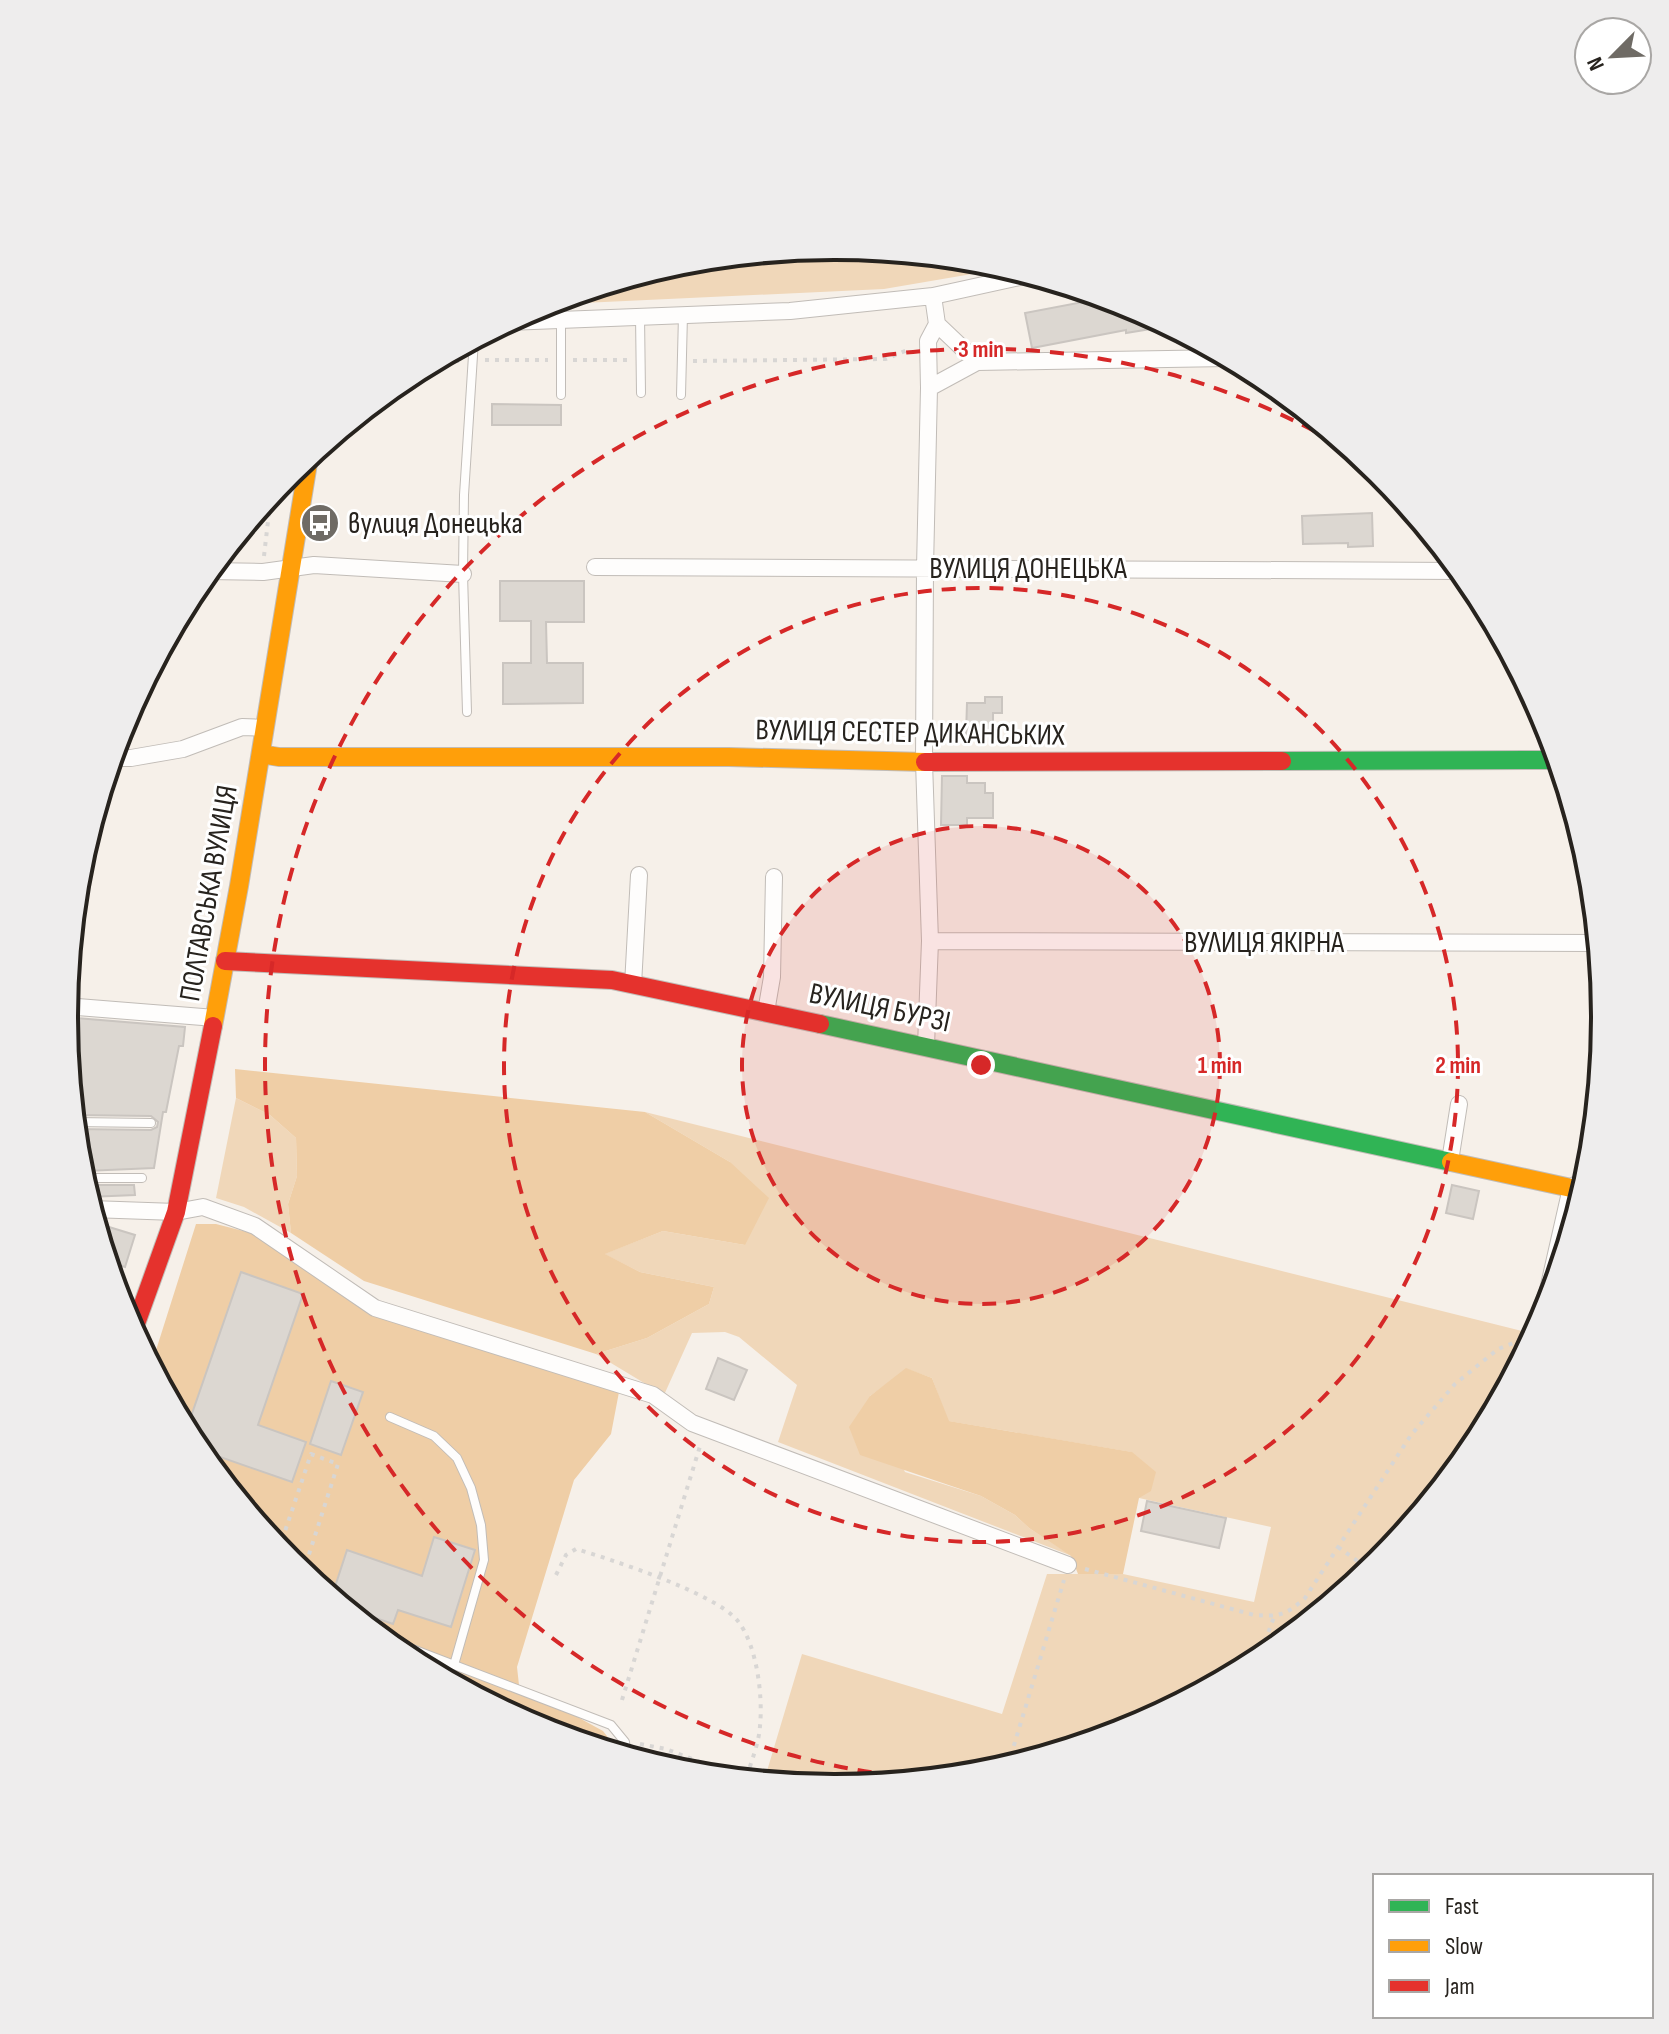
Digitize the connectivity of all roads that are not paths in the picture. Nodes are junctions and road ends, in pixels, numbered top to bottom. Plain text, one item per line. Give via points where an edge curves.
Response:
1 (1005, 280) edge
2 (933, 296) junction
3 (683, 315) junction
4 (640, 316) junction
5 (561, 319) junction
6 (540, 320) edge
7 (937, 324) junction
8 (473, 353) edge
9 (1206, 358) edge
10 (977, 362) junction
11 (929, 388) junction
12 (641, 393) dead end
13 (561, 395) dead end
14 (681, 395) dead end
15 (306, 476) edge
16 (595, 567) dead end
17 (925, 568) junction
18 (291, 569) junction
19 (223, 571) edge
20 (1446, 571) edge
21 (463, 574) junction
22 (467, 712) dead end
23 (265, 728) junction
24 (261, 754) junction
25 (124, 758) edge
26 (1546, 760) edge
27 (924, 762) junction
28 (639, 875) dead end
29 (774, 877) dead end
30 (930, 941) junction
31 (1587, 943) edge
32 (225, 961) junction
33 (633, 985) junction
34 (78, 1007) edge
35 (766, 1012) junction
36 (215, 1018) junction
37 (926, 1046) junction
38 (1459, 1104) dead end
39 (85, 1122) edge
40 (151, 1123) dead end
41 (1450, 1161) junction
42 (96, 1178) edge
43 (142, 1178) dead end
44 (1571, 1188) edge
45 (103, 1209) edge
46 (176, 1212) junction
47 (139, 1314) edge
48 (390, 1417) dead end
49 (1068, 1565) road end
50 (430, 1656) edge
51 (454, 1665) junction
52 (625, 1744) edge

1 - 2 street
2 - 3 street via 790,311
2 - 7 street
3 - 4 street
3 - 14 lane
4 - 5 street
4 - 12 lane
5 - 6 street
5 - 13 lane
7 - 10 street
7 - 11 street via 928,341
8 - 21 lane
9 - 10 street
10 - 11 street
11 - 17 street
15 - 18 street, ПОЛТАВСЬКА ВУЛИЦЯ
16 - 17 street, ВУЛИЦЯ ДОНЕЦЬКА
17 - 20 street, ВУЛИЦЯ ДОНЕЦЬКА
17 - 27 street
18 - 19 street
18 - 21 street via 314,565
18 - 23 street, ПОЛТАВСЬКА ВУЛИЦЯ
21 - 22 lane
23 - 24 street, ПОЛТАВСЬКА ВУЛИЦЯ
23 - 25 street via 242,727 183,749
24 - 27 street, ВУЛИЦЯ СЕСТЕР ДИКАНСЬКИХ
24 - 32 street, ПОЛТАВСЬКА ВУЛИЦЯ
26 - 27 street, ВУЛИЦЯ СЕСТЕР ДИКАНСЬКИХ
27 - 30 street
28 - 33 street
29 - 35 street, ВУЛИЦЯ БУРЗІ
30 - 31 street, ВУЛИЦЯ ЯКІРНА
30 - 37 street
32 - 33 street, ВУЛИЦЯ БУРЗІ
32 - 36 street, ПОЛТАВСЬКА ВУЛИЦЯ
33 - 35 street, ВУЛИЦЯ БУРЗІ
34 - 36 street
35 - 37 street, ВУЛИЦЯ БУРЗІ
36 - 46 street, ПОЛТАВСЬКА ВУЛИЦЯ
37 - 41 street, ВУЛИЦЯ БУРЗІ
38 - 41 street
39 - 40 lane
41 - 44 street, ВУЛИЦЯ БУРЗІ
42 - 43 lane
45 - 46 street
46 - 47 street, ПОЛТАВСЬКА ВУЛИЦЯ
46 - 49 street via 203,1207 255,1226 375,1308 653,1395 706,1429
48 - 51 lane via 434,1436 457,1458 481,1525 484,1560
50 - 51 lane
51 - 52 lane via 611,1725

